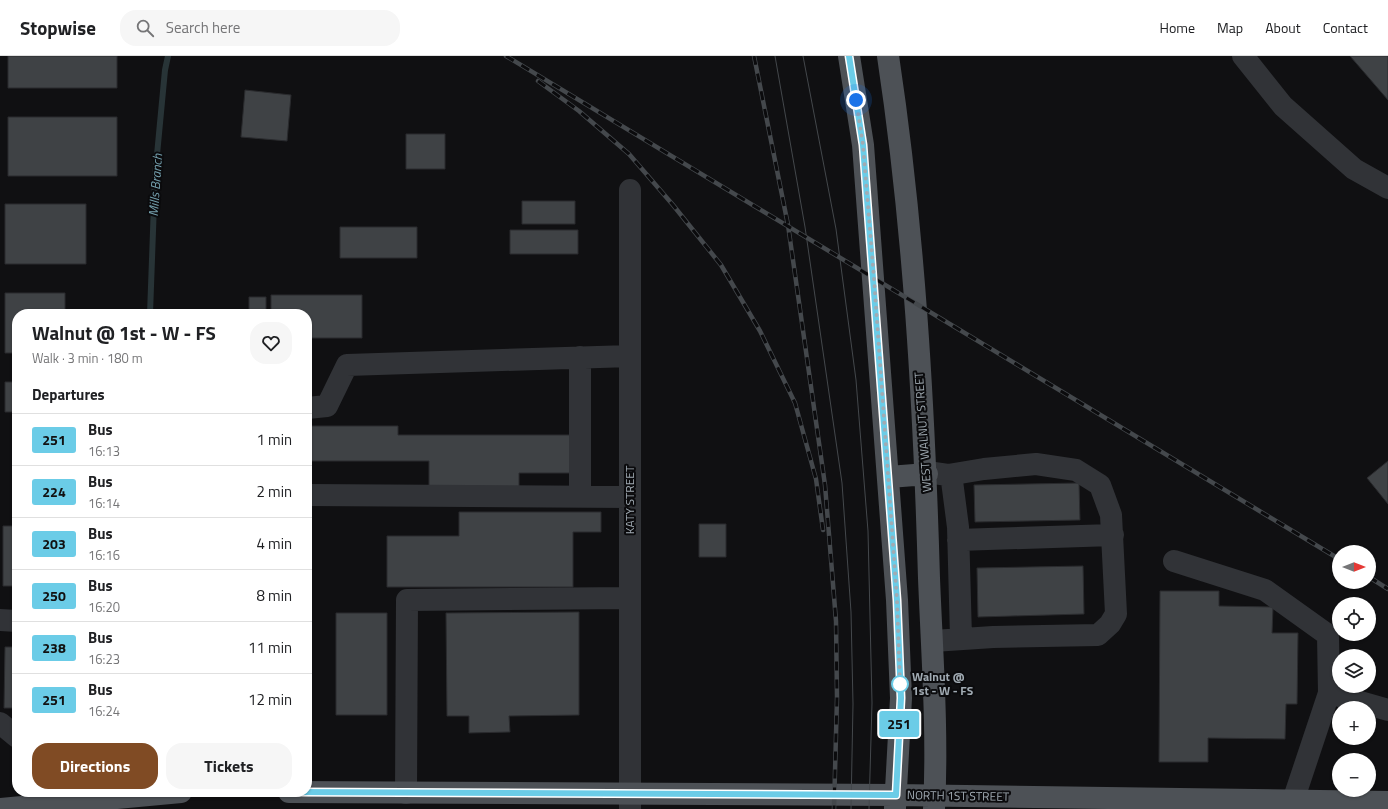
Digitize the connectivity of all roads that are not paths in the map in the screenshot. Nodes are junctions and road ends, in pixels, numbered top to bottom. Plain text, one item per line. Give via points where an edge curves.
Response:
1 (849, 56) edge
2 (888, 56) edge
3 (1252, 59) edge
4 (1388, 188) edge
5 (630, 190) dead end
6 (630, 356) junction
7 (580, 358) junction
8 (312, 408) edge
9 (937, 475) junction
10 (889, 477) junction
11 (312, 495) edge
12 (580, 496) junction
13 (630, 497) junction
14 (1113, 535) junction
15 (958, 540) junction
16 (1174, 561) dead end
17 (630, 598) junction
18 (0, 620) edge
19 (12, 621) edge
20 (961, 638) junction
21 (933, 641) junction
22 (1329, 693) junction
23 (1388, 710) edge
24 (0, 723) edge
25 (12, 733) edge
26 (312, 792) edge
27 (406, 793) junction
28 (108, 797) edge
29 (630, 801) edge
30 (1293, 801) junction
31 (895, 802) edge
32 (1388, 802) edge
33 (934, 803) edge
34 (0, 809) edge

1 - 10 main road via 863,145
2 - 9 main road, WEST WALNUT STREET via 901,140
3 - 4 street via 1283,106 1354,169
5 - 6 street, KATY STREET
6 - 7 street
6 - 13 street, KATY STREET
7 - 8 street via 347,365 327,406
7 - 12 street
9 - 10 main road
9 - 14 street via 1036,464 1076,470 1100,485 1111,515
9 - 15 street via 952,481
9 - 21 main road, WEST WALNUT STREET
10 - 31 main road via 901,698
11 - 12 street
12 - 13 street
13 - 17 street, KATY STREET
14 - 15 street
14 - 20 street via 1116,614 1098,635
15 - 20 street
16 - 22 street via 1265,590 1328,635
17 - 27 street via 407,600
17 - 29 street, KATY STREET
18 - 19 street
20 - 21 street
21 - 33 main road, WEST WALNUT STREET
22 - 23 street
22 - 30 street
24 - 25 street
26 - 27 main road, NORTH 1ST STREET
27 - 29 main road, NORTH 1ST STREET
28 - 34 main road
29 - 31 main road, NORTH 1ST STREET
30 - 32 main road, NORTH 1ST STREET
30 - 33 main road, NORTH 1ST STREET
31 - 33 main road, NORTH 1ST STREET

